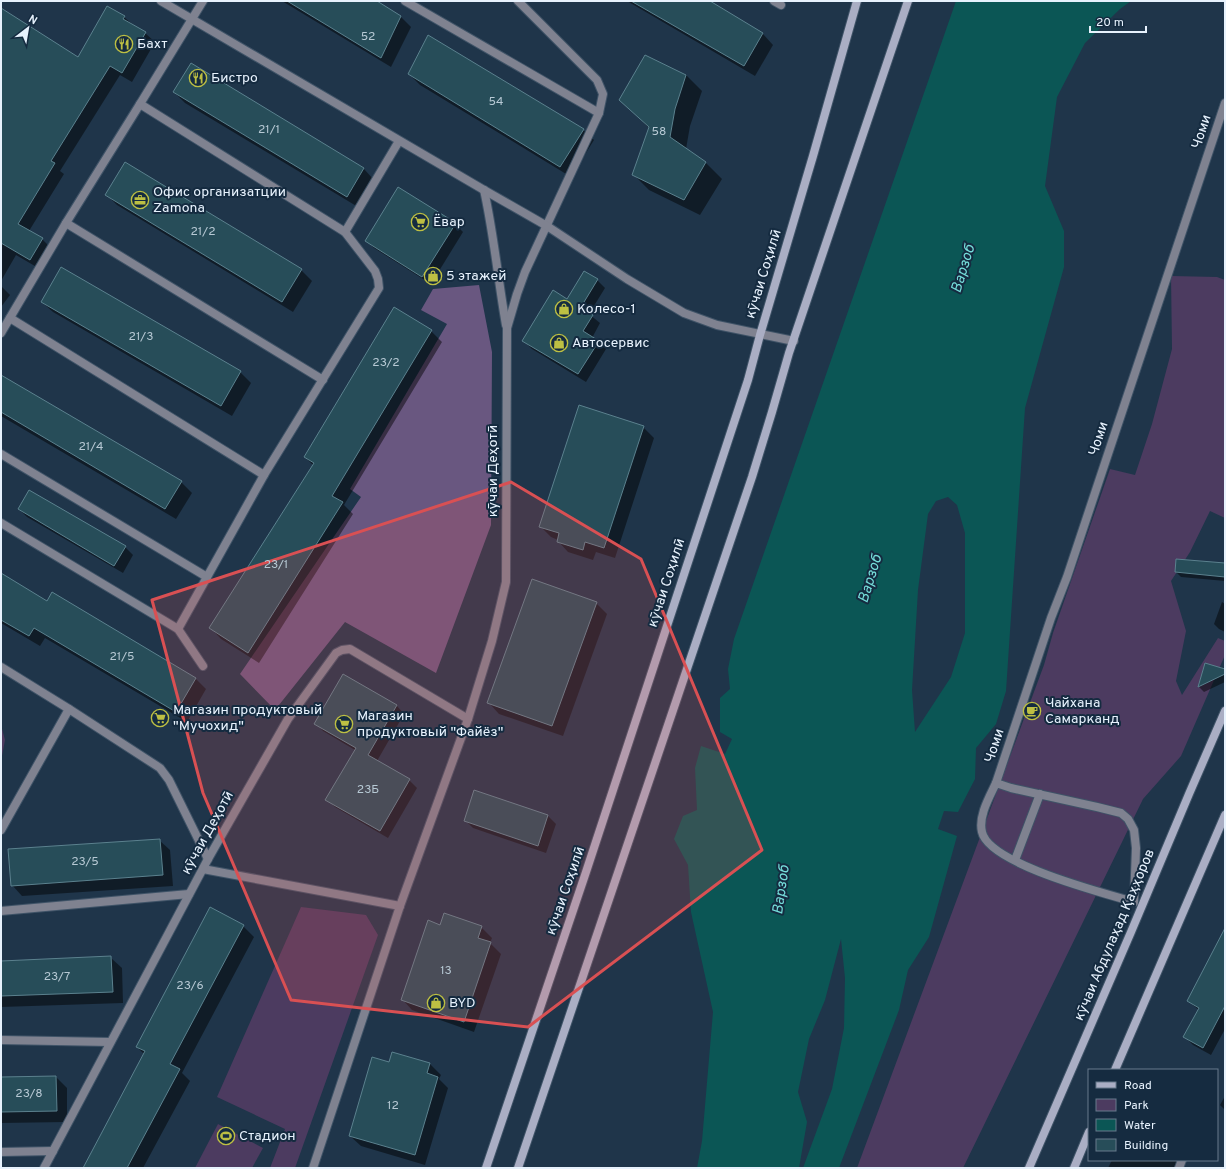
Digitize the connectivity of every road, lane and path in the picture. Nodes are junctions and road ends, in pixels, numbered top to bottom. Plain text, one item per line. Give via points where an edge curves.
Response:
1 (162, 1) edge
2 (203, 1) edge
3 (405, 1) edge
4 (518, 1) edge
5 (857, 1) edge
6 (908, 1) edge
7 (191, 19) junction
8 (1225, 103) edge
9 (140, 104) junction
10 (599, 114) junction
11 (399, 141) junction
12 (484, 190) junction
13 (66, 223) junction
14 (547, 226) junction
15 (345, 232) junction
16 (10, 318) junction
17 (507, 328) junction
18 (1, 333) edge
19 (760, 335) junction
20 (794, 341) junction
21 (323, 380) junction
22 (1, 454) edge
23 (264, 475) junction
24 (1, 523) edge
25 (207, 577) junction
26 (178, 629) junction
27 (203, 666) dead end
28 (1, 667) edge
29 (69, 709) junction
30 (1225, 711) edge
31 (468, 719) junction
32 (996, 782) junction
33 (1040, 794) junction
34 (1225, 815) edge
35 (1, 830) edge
36 (208, 859) junction
37 (1015, 860) junction
38 (203, 869) junction
39 (189, 894) junction
40 (400, 906) junction
41 (1, 911) edge
42 (1, 1040) edge
43 (110, 1042) junction
44 (1116, 1069) edge
45 (1088, 1134) edge
46 (53, 1151) junction
47 (1, 1152) edge
48 (44, 1168) edge
49 (313, 1168) edge
50 (486, 1168) edge
51 (518, 1168) edge
52 (1029, 1168) edge
53 (1074, 1168) edge

1 - 7 street
2 - 7 street
3 - 10 street
4 - 10 street, кӯчаи Деҳотӣ via 597,80 603,94
5 - 19 main road, кӯчаи Соҳилӣ
6 - 20 main road
7 - 9 street
7 - 11 street
8 - 32 street, Чоми
9 - 13 street
9 - 15 street
10 - 14 street, кӯчаи Деҳотӣ
11 - 12 street
11 - 15 street
12 - 14 street
12 - 17 street
13 - 16 street
13 - 21 street
14 - 17 street, кӯчаи Деҳотӣ via 522,279
14 - 19 street via 684,313 717,325
15 - 21 street via 375,271 378,288
16 - 18 street
16 - 23 street
17 - 31 street, кӯчаи Деҳотӣ via 506,582 492,641
19 - 20 street
19 - 50 main road, кӯчаи Соҳилӣ via 748,380
20 - 51 main road via 752,477
21 - 23 street
22 - 25 street
23 - 25 street
24 - 26 street
25 - 26 street
26 - 27 street
28 - 29 street
29 - 35 street
29 - 36 street via 160,768 169,780
30 - 52 main road, кӯчаи Абдулаҳад Қаҳҳоров
31 - 36 street, кӯчаи Деҳотӣ via 350,649 336,653 288,719
31 - 40 street, кӯчаи Деҳотӣ
32 - 33 street
32 - 37 street, Чоми via 984,811 982,831 985,839 994,848
33 - 37 street
33 - 37 street, Чоми via 1121,813 1128,819 1134,830 1136,848 1134,902 1061,880
34 - 44 main road
36 - 38 street, кӯчаи Деҳотӣ
38 - 39 street, кӯчаи Деҳотӣ
38 - 40 street
39 - 41 street
39 - 43 street, кӯчаи Деҳотӣ
40 - 49 street, кӯчаи Деҳотӣ
42 - 43 street
43 - 46 street, кӯчаи Деҳотӣ
45 - 53 main road
46 - 47 street
46 - 48 street, кӯчаи Деҳотӣ

